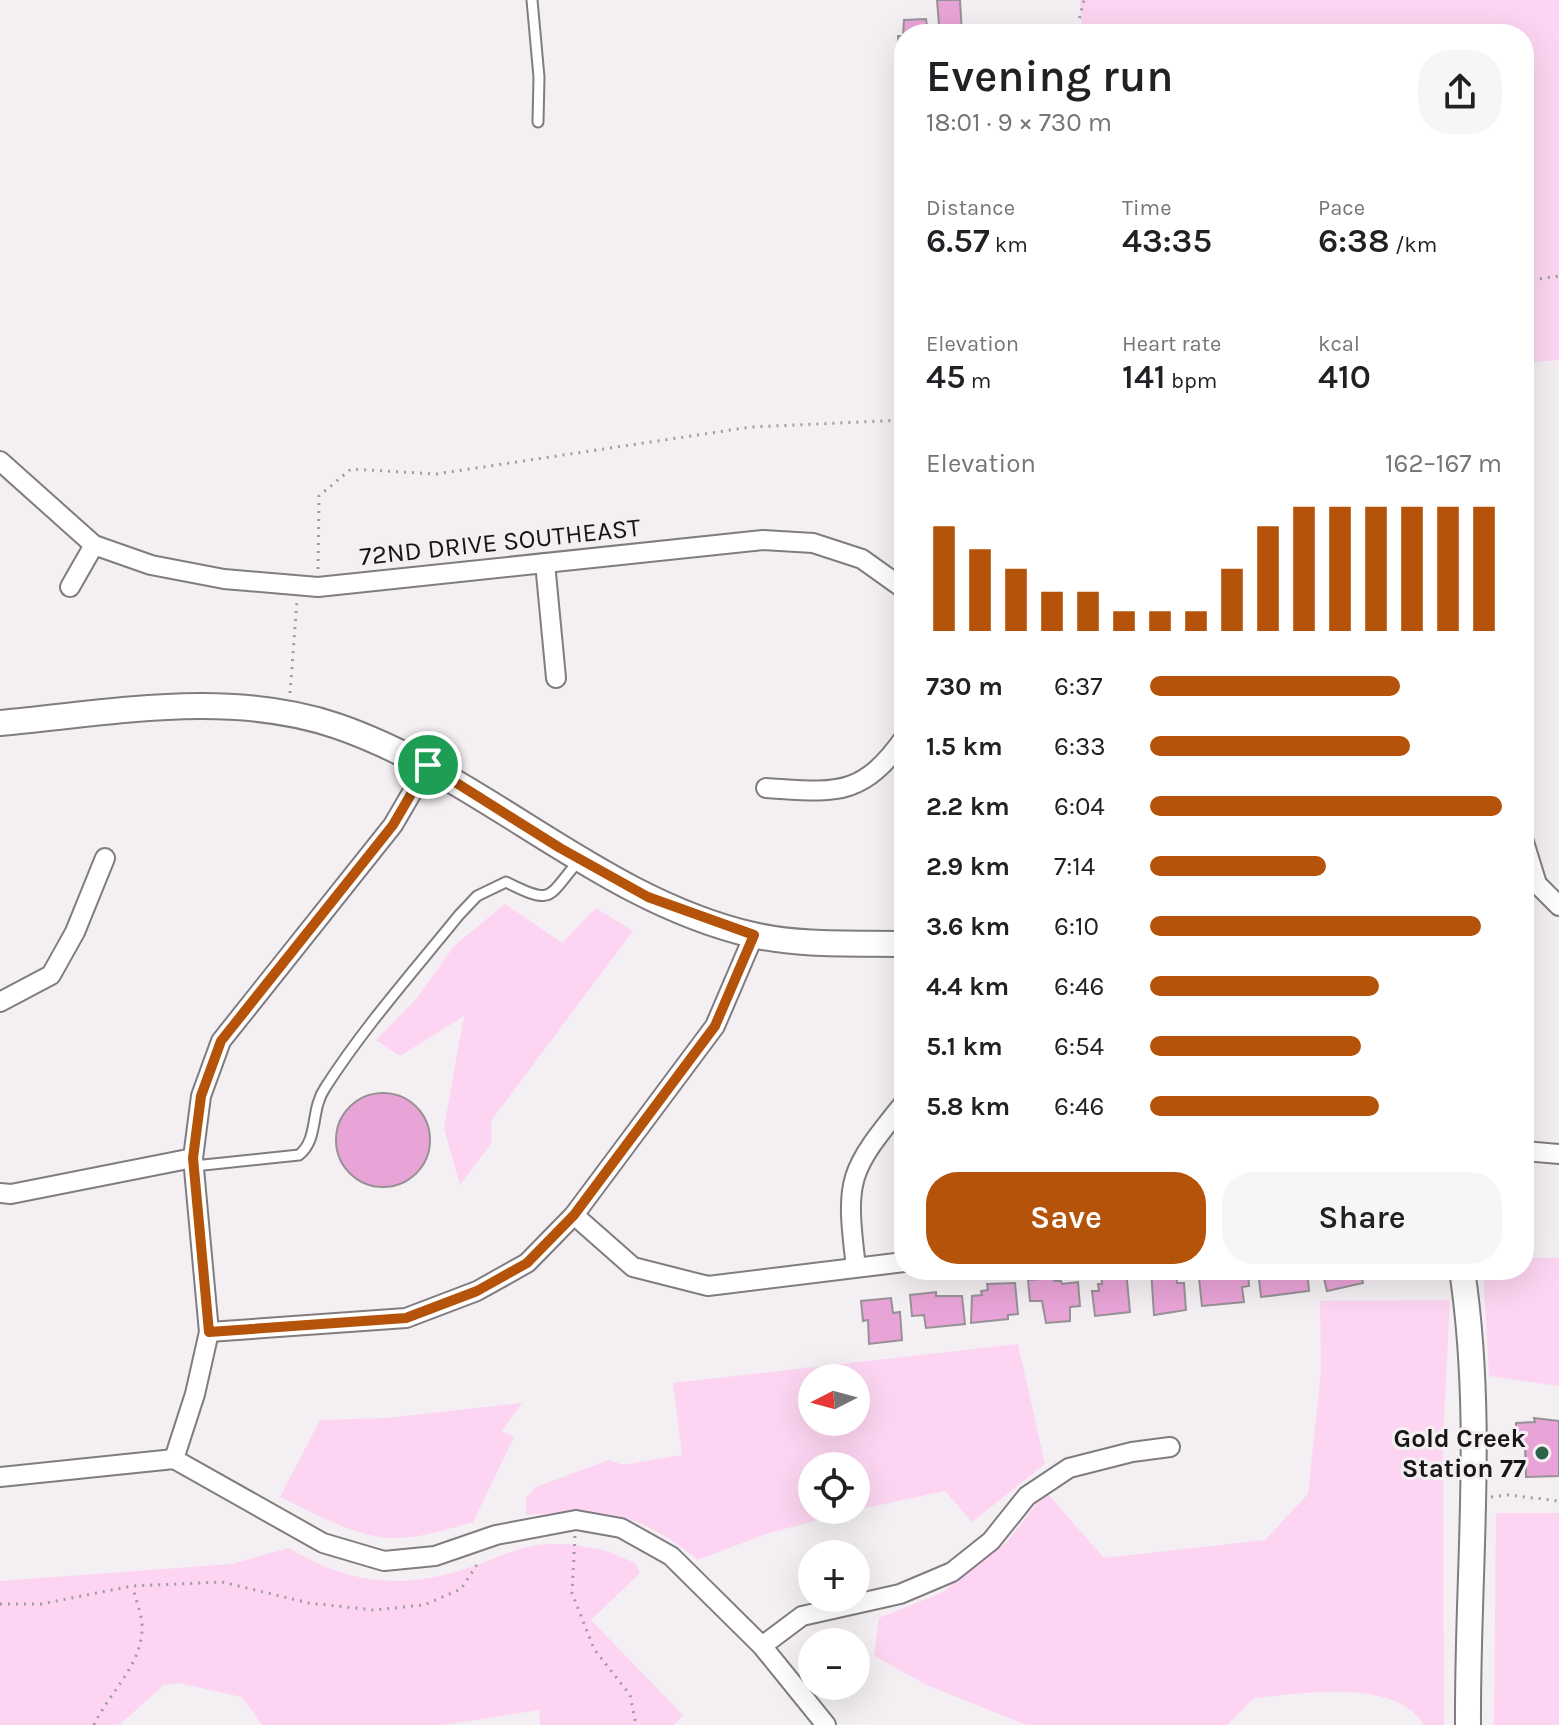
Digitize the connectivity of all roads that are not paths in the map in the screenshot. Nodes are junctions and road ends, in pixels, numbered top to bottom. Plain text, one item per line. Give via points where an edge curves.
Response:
1 (532, 0) edge
2 (538, 122) dead end
3 (0, 461) edge
4 (94, 545) junction
5 (545, 563) junction
6 (894, 582) edge
7 (70, 587) dead end
8 (556, 678) dead end
9 (0, 723) edge
10 (894, 752) edge
11 (428, 765) junction
12 (766, 788) dead end
13 (105, 858) dead end
14 (580, 859) junction
15 (1534, 874) edge
16 (1559, 906) edge
17 (754, 935) junction
18 (894, 944) edge
19 (0, 1002) edge
20 (894, 1115) edge
21 (1534, 1152) edge
22 (1559, 1154) edge
23 (193, 1162) junction
24 (0, 1193) edge
25 (574, 1215) junction
26 (894, 1263) edge
27 (856, 1267) junction
28 (1464, 1280) edge
29 (209, 1332) junction
30 (1170, 1447) dead end
31 (174, 1459) junction
32 (0, 1477) edge
33 (762, 1646) junction
34 (818, 1723) edge
35 (1468, 1725) edge

1 - 2 lane
3 - 4 street, 72ND DRIVE SOUTHEAST
4 - 5 street, 72ND DRIVE SOUTHEAST via 151,565 224,579 318,587
4 - 7 street
5 - 6 street, 72ND DRIVE SOUTHEAST via 763,540 813,543 862,559
5 - 8 street
9 - 11 street via 187,706 271,710 336,726
10 - 12 street via 883,768 853,785 826,791
11 - 14 street
11 - 23 street via 393,825 221,1041 201,1096
13 - 19 street via 51,975
14 - 17 street via 648,897
14 - 23 lane via 548,896 537,898 506,882 477,896 349,1051 318,1099 311,1142 299,1155
15 - 16 street
17 - 18 street
17 - 25 street via 715,1026
20 - 27 street via 863,1154 853,1178 849,1207
21 - 22 street
23 - 24 street
23 - 29 street
25 - 27 street via 633,1267 708,1286
25 - 29 street via 527,1263 477,1291 406,1318
26 - 27 street
28 - 35 street via 1476,1499
29 - 31 street
30 - 33 street via 1069,1468 1027,1496 991,1541 952,1572 900,1594 802,1616
31 - 32 street
31 - 33 street via 323,1543 384,1561 435,1556 496,1535 576,1520 621,1528 671,1556
33 - 34 street

